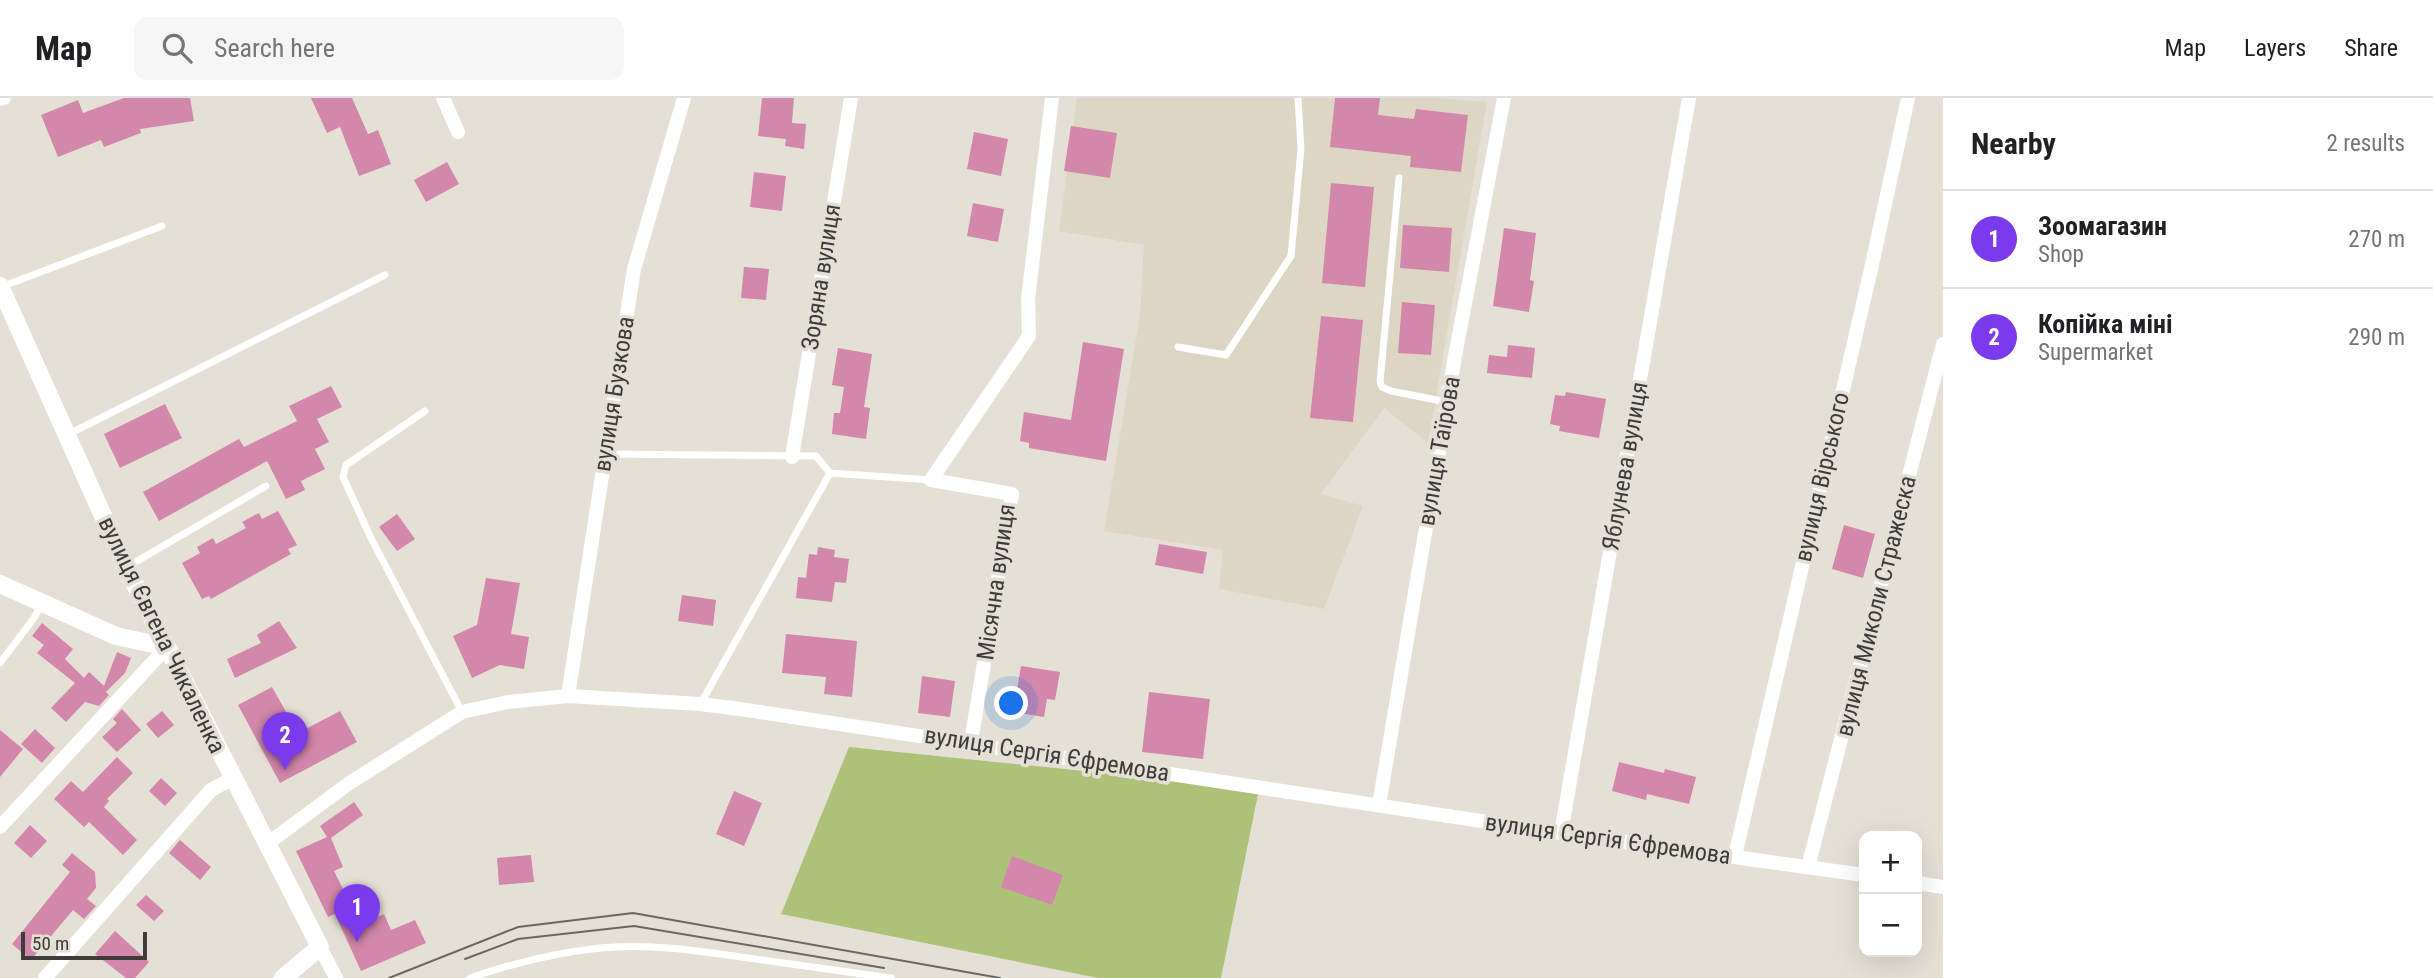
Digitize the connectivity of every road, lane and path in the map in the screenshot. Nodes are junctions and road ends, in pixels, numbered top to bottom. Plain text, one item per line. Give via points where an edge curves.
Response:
1 (443, 98) edge
2 (684, 98) edge
3 (851, 98) edge
4 (1052, 98) edge
5 (1298, 98) edge
6 (1504, 98) edge
7 (1689, 98) edge
8 (1908, 98) edge
9 (458, 132) dead end
10 (1399, 178) dead end
11 (162, 226) dead end
12 (384, 275) dead end
13 (0, 287) edge
14 (1943, 345) edge
15 (1178, 347) dead end
16 (1447, 402) junction
17 (425, 411) dead end
18 (67, 435) junction
19 (605, 454) junction
20 (792, 457) junction
21 (830, 473) junction
22 (931, 480) junction
23 (266, 486) dead end
24 (126, 567) junction
25 (0, 584) edge
26 (42, 603) junction
27 (167, 647) junction
28 (0, 663) edge
29 (568, 696) junction
30 (700, 704) junction
31 (462, 712) junction
32 (971, 742) junction
33 (233, 778) junction
34 (1379, 805) junction
35 (0, 827) edge
36 (1561, 833) junction
37 (267, 844) junction
38 (1735, 856) junction
39 (1808, 867) junction
40 (1859, 874) edge
41 (1922, 884) edge
42 (1943, 887) edge
43 (320, 947) junction
44 (333, 975) edge
45 (45, 978) edge
46 (283, 978) edge
47 (470, 978) edge
48 (891, 978) edge

1 - 9 street
2 - 19 street, вулиця Бузкова via 634,269
3 - 20 street, Зоряна вулиця
4 - 22 street via 1028,299 1029,336
5 - 15 lane via 1301,149 1291,256 1226,355
6 - 16 street, вулиця Таїрова
7 - 36 street, Яблунева вулиця
8 - 38 street, вулиця Вірського
10 - 16 lane via 1380,382 1391,391
11 - 13 lane
12 - 18 lane
13 - 18 street, вулиця Євгена Чикаленка
14 - 39 street, вулиця Миколи Стражеска
16 - 34 street, вулиця Таїрова
17 - 31 lane via 346,465 343,477
18 - 24 street, вулиця Євгена Чикаленка
19 - 20 lane
19 - 29 street, вулиця Бузкова
20 - 21 lane via 816,456
21 - 22 lane
21 - 30 lane
22 - 32 street, Місячна вулиця via 1012,495
23 - 24 lane
24 - 27 street, вулиця Євгена Чикаленка
25 - 26 street
26 - 27 street via 116,636
26 - 28 lane
27 - 33 street, вулиця Євгена Чикаленка
27 - 35 street
29 - 30 street, вулиця Сергія Єфремова
29 - 31 street, вулиця Сергія Єфремова
30 - 32 street, вулиця Сергія Єфремова
31 - 37 street, вулиця Сергія Єфремова via 348,784
32 - 34 street, вулиця Сергія Єфремова
33 - 37 street, вулиця Євгена Чикаленка
33 - 45 street via 211,790
34 - 36 street, вулиця Сергія Єфремова
36 - 38 street, вулиця Сергія Єфремова
37 - 43 street, вулиця Євгена Чикаленка
38 - 39 street, вулиця Сергія Єфремова
39 - 40 street, вулиця Сергія Єфремова
41 - 42 street
43 - 44 street, вулиця Євгена Чикаленка
43 - 46 street
47 - 48 lane via 559,954 648,947

